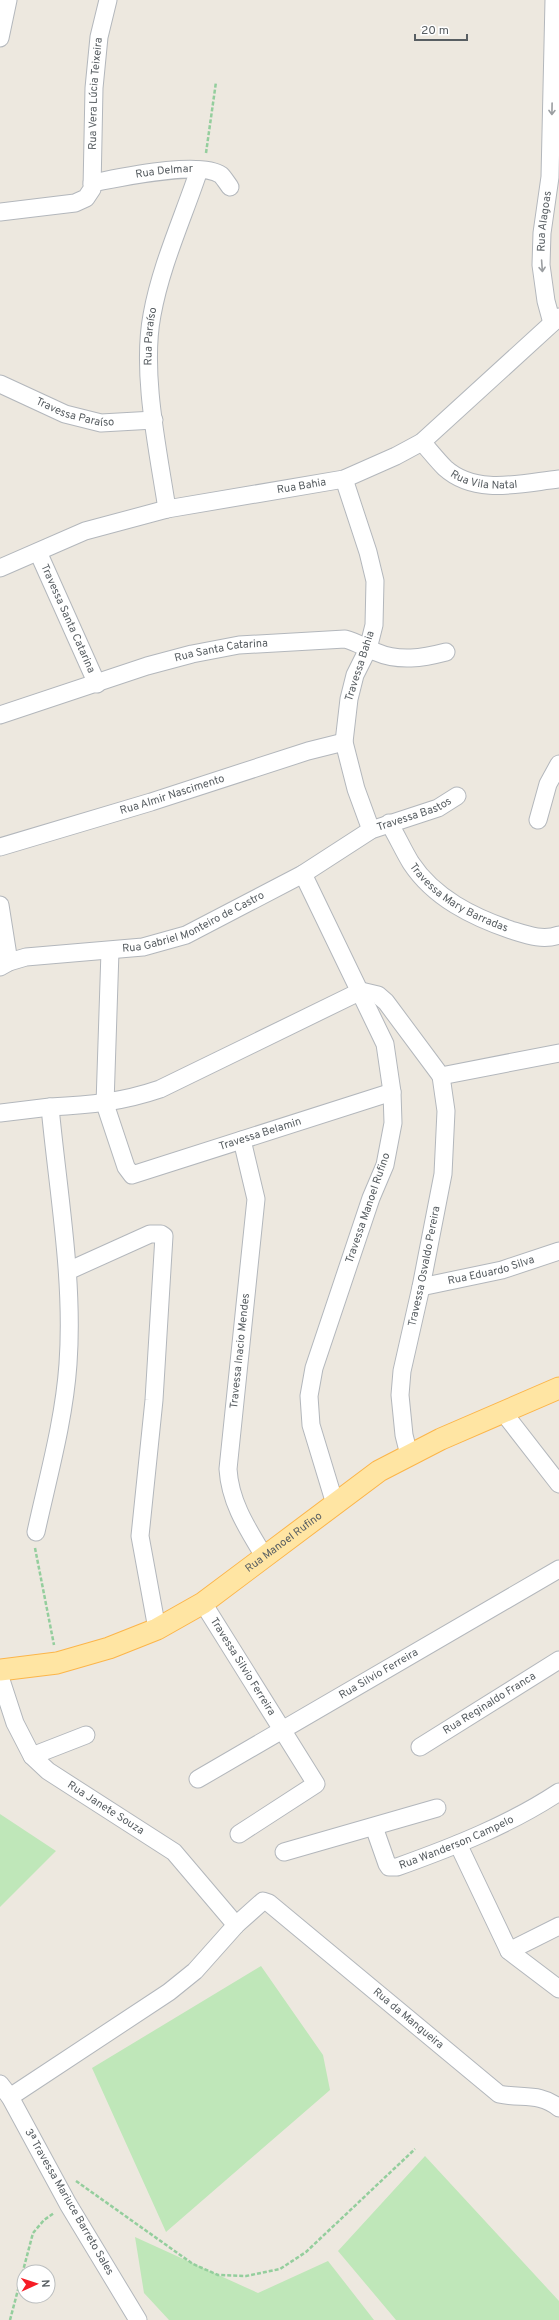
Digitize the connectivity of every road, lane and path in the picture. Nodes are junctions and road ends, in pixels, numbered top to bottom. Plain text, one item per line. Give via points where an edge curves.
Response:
1 (8, 0) edge
2 (108, 0) edge
3 (554, 0) edge
4 (0, 38) edge
5 (216, 82) dead end
6 (199, 170) junction
7 (554, 176) edge
8 (92, 186) junction
9 (230, 187) dead end
10 (0, 212) edge
11 (556, 320) edge
12 (0, 384) edge
13 (154, 420) junction
14 (422, 442) junction
15 (344, 479) junction
16 (559, 479) edge
17 (167, 509) junction
18 (38, 552) junction
19 (0, 568) edge
20 (368, 649) junction
21 (446, 652) dead end
22 (97, 684) junction
23 (0, 715) edge
24 (344, 742) junction
25 (559, 764) edge
26 (457, 796) dead end
27 (538, 820) dead end
28 (389, 823) junction
29 (371, 830) junction
30 (0, 847) edge
31 (304, 874) junction
32 (0, 905) edge
33 (556, 936) edge
34 (110, 951) junction
35 (4, 965) edge
36 (361, 991) junction
37 (559, 1053) edge
38 (441, 1076) junction
39 (392, 1092) junction
40 (106, 1104) junction
41 (50, 1107) junction
42 (0, 1113) edge
43 (242, 1140) junction
44 (559, 1251) edge
45 (68, 1271) junction
46 (422, 1287) junction
47 (559, 1388) edge
48 (503, 1412) junction
49 (409, 1455) junction
50 (559, 1484) edge
51 (335, 1504) junction
52 (36, 1532) joint
53 (264, 1556) junction
54 (559, 1570) edge
55 (203, 1603) junction
56 (157, 1629) junction
57 (559, 1660) edge
58 (58, 1663) junction
59 (0, 1670) edge
60 (0, 1677) edge
61 (283, 1730) junction
62 (86, 1735) dead end
63 (420, 1747) dead end
64 (32, 1756) junction
65 (198, 1779) dead end
66 (559, 1792) edge
67 (437, 1808) dead end
68 (374, 1827) junction
69 (239, 1834) dead end
70 (458, 1844) junction
71 (284, 1852) dead end
72 (236, 1925) junction
73 (559, 1926) edge
74 (509, 1951) junction
75 (559, 1989) edge
76 (5, 2091) edge
77 (559, 2108) edge
78 (415, 2149) dead end
79 (74, 2180) dead end
80 (68, 2204) junction
81 (10, 2320) edge
82 (138, 2320) edge

1 - 4 street
2 - 8 street, Rua Vera Lúcia Teixeira via 99,37 94,88
3 -> 7 street, Rua Alagoas
5 - 6 path via 208,149
6 - 8 street, Rua Delmar via 160,171
6 - 9 street, Rua Delmar via 222,176
6 - 13 street, Rua Paraíso via 166,262 152,315 148,356
7 -> 11 street, Rua Alagoas via 542,233 541,265 546,301
8 - 10 street via 86,198 75,203
11 - 14 street, Rua Bahia
12 - 13 street, Travessa Paraíso via 65,414 101,423
13 - 17 street, Rua Paraíso
14 - 15 street, Rua Bahia
14 - 16 street, Rua Vila Natal via 446,468 465,480 485,485 506,486
15 - 17 street, Rua Bahia
15 - 20 street, Travessa Bahia via 375,581 374,625
17 - 18 street, Rua Bahia via 85,531
18 - 19 street, Rua Bahia
18 - 22 street, Travessa Santa Catarina
20 - 21 street, Rua Santa Catarina via 393,657 413,658
20 - 22 street, Rua Santa Catarina via 357,642 345,639 239,645 147,666
20 - 24 street, Travessa Bahia via 355,675 349,699
22 - 23 street, Rua Santa Catarina
24 - 29 street, Travessa Bahia via 356,789
24 - 30 street, Rua Almir Nascimento
25 - 27 street via 548,784
26 - 28 street, Travessa Bastos via 438,808
28 - 29 street, Travessa Bastos
28 - 33 street, Travessa Mary Barradas via 412,864 460,909 531,937
29 - 31 street, Rua Gabriel Monteiro de Castro
31 - 34 street, Rua Gabriel Monteiro de Castro via 186,935 149,946
31 - 36 street, Travessa Manoel Rufino
32 - 35 street
34 - 35 street, Rua Gabriel Monteiro de Castro via 46,955
34 - 40 street
36 - 38 street via 378,995 386,1002
36 - 39 street, Travessa Manoel Rufino via 385,1044
36 - 40 street via 160,1089
37 - 38 street
38 - 46 street, Travessa Osvaldo Pereira via 446,1111 443,1174
39 - 43 street, Travessa Belamin
39 - 51 street, Travessa Manoel Rufino via 393,1123 385,1165 371,1198 322,1346 309,1396 311,1425
40 - 41 street
40 - 43 street, Travessa Belamin via 129,1173 137,1175
41 - 42 street
41 - 45 street
43 - 53 street, Travessa Inacio Mendes via 256,1199 228,1469 229,1484 235,1502
44 - 46 street, Rua Eduardo Silva via 502,1270
45 - 52 street via 68,1366
45 - 56 street via 150,1234 164,1236 154,1400 140,1536
46 - 49 street, Travessa Osvaldo Pereira via 402,1371 400,1395
47 - 48 main road, Rua Manoel Rufino
48 - 49 main road, Rua Manoel Rufino
48 - 50 street
49 - 51 main road, Rua Manoel Rufino via 380,1471
51 - 53 main road, Rua Manoel Rufino
52 - 58 path via 35,1547
53 - 55 main road, Rua Manoel Rufino
54 - 61 street, Rua Silvio Ferreira
55 - 56 main road, Rua Manoel Rufino
55 - 61 street, Travessa Silvio Ferreira
56 - 58 main road, Rua Manoel Rufino via 109,1648
57 - 63 street, Rua Reginaldo Franca
58 - 59 main road, Rua Manoel Rufino
60 - 64 street, Rua Janete Souza via 15,1723
61 - 65 street, Rua Silvio Ferreira
61 - 69 street, Travessa Silvio Ferreira via 316,1784
62 - 64 street
64 - 72 street, Rua Janete Souza via 48,1771 174,1852
66 - 70 street, Rua Wanderson Campelo via 500,1825
67 - 68 street
68 - 70 street, Rua Wanderson Campelo via 389,1867 397,1867
68 - 71 street
70 - 74 street
72 - 76 street via 194,1971 169,1992
72 - 77 street, Rua da Mangueira via 263,1901 269,1903 499,2094 510,2097 536,2096
73 - 74 street
74 - 75 street
76 - 80 street, 3ª Travessa Mariuce Barreto Sales
78 - 79 path via 306,2252 280,2268 246,2276 218,2275 193,2264
80 - 81 path via 44,2220 33,2233
80 - 82 street, 3ª Travessa Mariuce Barreto Sales

